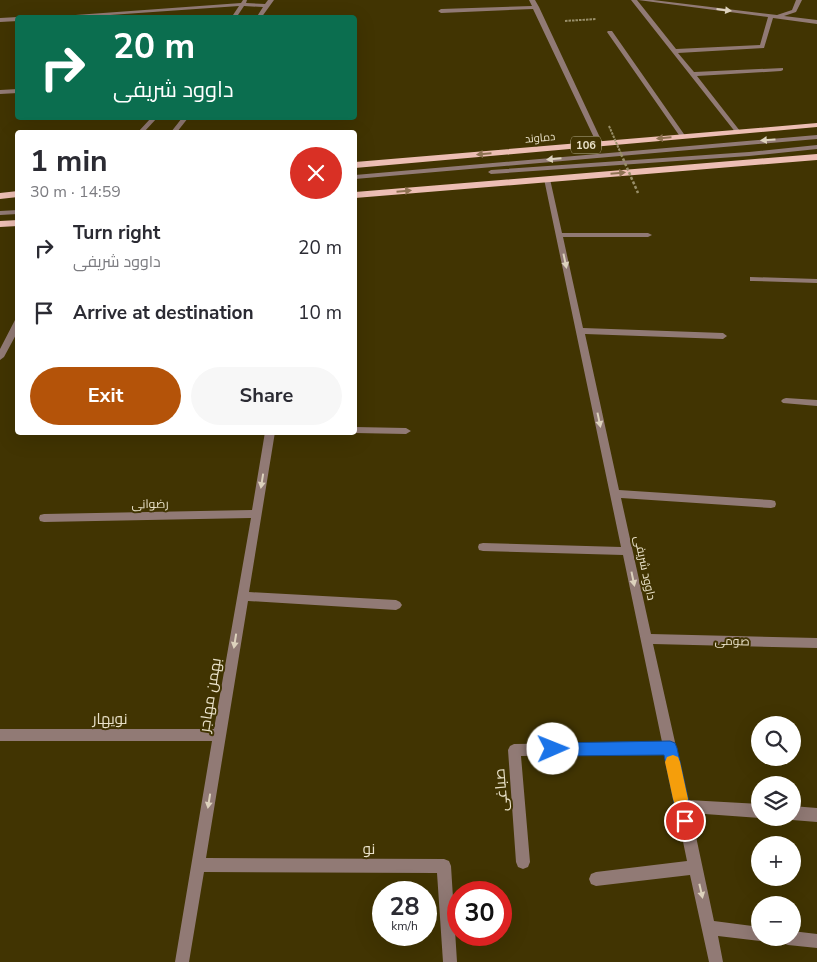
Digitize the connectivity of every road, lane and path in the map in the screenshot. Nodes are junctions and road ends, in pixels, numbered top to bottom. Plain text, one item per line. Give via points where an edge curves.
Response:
1 (271, 0) edge
2 (532, 0) edge
3 (634, 0) edge
4 (641, 0) edge
5 (799, 0) edge
6 (244, 2) edge
7 (266, 6) junction
8 (536, 7) junction
9 (440, 11) dead end
10 (75, 15) edge
11 (235, 15) edge
12 (260, 15) edge
13 (771, 16) junction
14 (15, 19) edge
15 (0, 20) edge
16 (817, 22) edge
17 (610, 32) dead end
18 (674, 51) junction
19 (781, 69) dead end
20 (692, 74) junction
21 (15, 91) edge
22 (0, 92) edge
23 (152, 120) edge
24 (183, 120) edge
25 (817, 125) edge
26 (609, 126) dead end
27 (143, 130) edge
28 (176, 130) edge
29 (738, 132) junction
30 (683, 137) junction
31 (817, 137) edge
32 (600, 144) junction
33 (817, 147) edge
34 (817, 158) edge
35 (357, 165) edge
36 (357, 177) edge
37 (547, 179) junction
38 (357, 183) edge
39 (638, 193) dead end
40 (15, 194) edge
41 (357, 195) edge
42 (0, 196) edge
43 (15, 205) edge
44 (0, 207) edge
45 (15, 212) edge
46 (0, 214) edge
47 (15, 223) edge
48 (0, 224) edge
49 (559, 235) junction
50 (648, 235) dead end
51 (753, 279) dead end
52 (817, 281) edge
53 (15, 328) edge
54 (580, 331) junction
55 (723, 336) dead end
56 (0, 357) edge
57 (786, 401) dead end
58 (817, 403) edge
59 (357, 430) edge
60 (406, 431) dead end
61 (269, 435) edge
62 (616, 494) junction
63 (771, 504) dead end
64 (256, 514) junction
65 (44, 518) dead end
66 (483, 547) dead end
67 (627, 551) junction
68 (243, 596) junction
69 (396, 605) dead end
70 (646, 639) junction
71 (817, 643) edge
72 (0, 735) edge
73 (220, 735) junction
74 (670, 748) junction
75 (682, 806) junction
76 (751, 810) edge
77 (801, 813) edge
78 (817, 814) edge
79 (523, 862) dead end
80 (198, 865) junction
81 (695, 867) junction
82 (596, 879) dead end
83 (708, 927) junction
84 (751, 933) edge
85 (801, 939) edge
86 (817, 941) edge
87 (182, 962) edge
88 (450, 962) edge
89 (716, 962) edge

1 - 7 street
2 - 8 street
3 - 18 street
4 -> 13 street
5 - 13 street via 794,11
6 - 7 street
6 - 10 street
6 - 11 street
7 - 12 street
8 - 9 street
8 - 32 street
13 - 16 street
13 - 18 street via 762,47
14 - 15 street
17 - 30 street
18 - 20 street
19 - 20 street
20 - 29 street
21 - 22 street
23 - 27 street
24 - 28 street
25 - 29 main road, دماوند / 106
26 - 39 path, bridge
29 - 30 main road, دماوند / 106
30 -> 32 main road, دماوند / 106
31 -> 36 street
32 -> 35 main road, دماوند / 106
33 - 38 street
37 -> 34 main road
41 -> 37 main road
37 - 49 street, داوود شریفی
40 - 42 main road
43 - 44 street
45 - 46 street
47 - 48 main road
49 - 50 street
49 -> 54 street, داوود شریفی
51 - 52 street
53 - 56 street
54 - 55 street
54 -> 62 street, داوود شریفی
57 - 58 street
59 - 60 street
61 -> 64 street, بهمن مهاجر
62 - 63 street
62 - 67 street, داوود شریفی
64 - 65 street, رضوانی
64 - 68 street, بهمن مهاجر
66 - 67 street
67 -> 70 street, داوود شریفی
68 - 69 street
68 -> 73 street, بهمن مهاجر
70 - 71 street, صومی
70 - 74 street, داوود شریفی
72 - 73 street, نویهار
73 -> 80 street, بهمن مهاجر
74 - 75 street, داوود شریفی
74 - 79 street, صباغی via 514,750
75 - 76 street
75 - 81 street, داوود شریفی
77 - 78 street
80 - 87 street, بهمن مهاجر
80 - 88 street, نو via 444,866
81 - 82 street
81 -> 83 street, داوود شریفی
83 - 84 street
83 - 89 street, داوود شریفی
85 - 86 street

